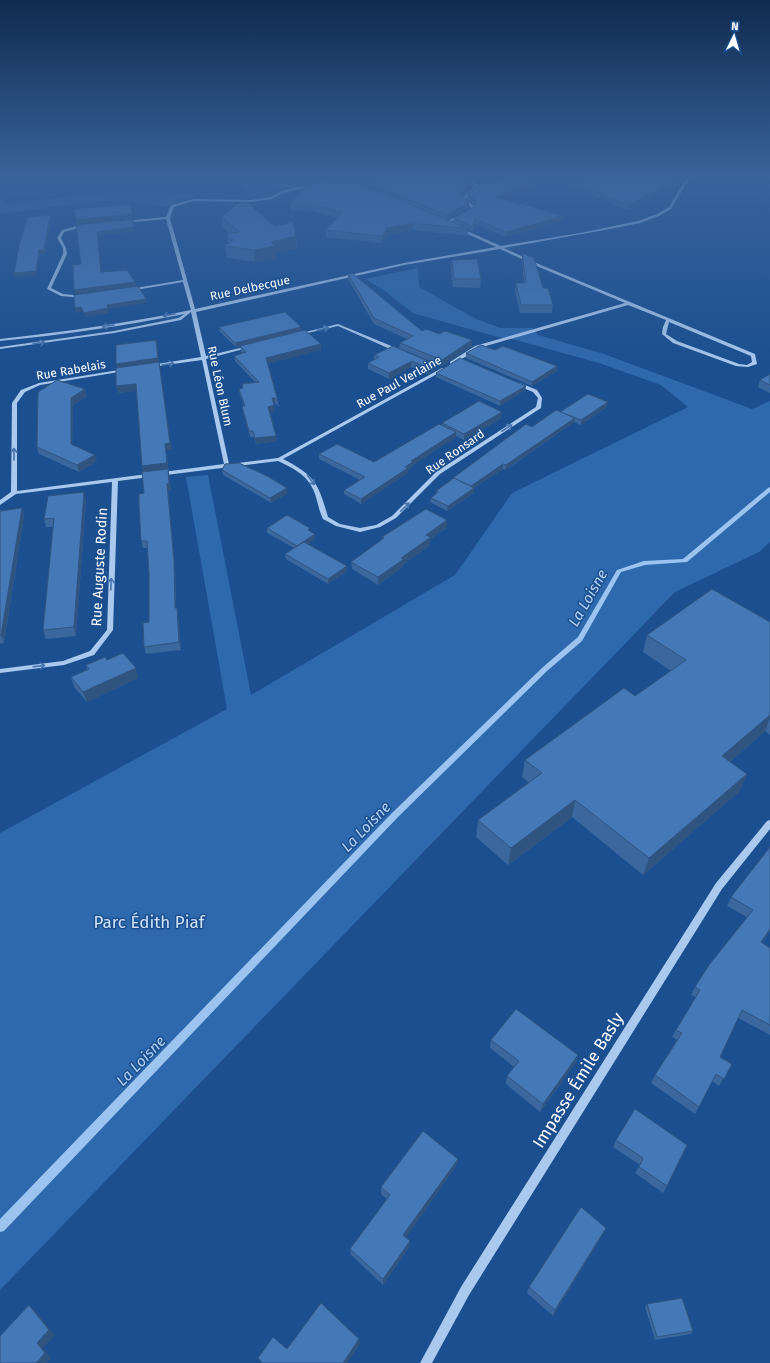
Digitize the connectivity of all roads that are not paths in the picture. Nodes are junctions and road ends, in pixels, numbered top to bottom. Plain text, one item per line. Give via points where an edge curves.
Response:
1 (59, 238) edge
2 (173, 238) edge
3 (479, 238) edge
4 (555, 238) edge
5 (500, 247) junction
6 (185, 282) junction
7 (124, 290) edge
8 (86, 296) edge
9 (629, 303) junction
10 (193, 311) junction
11 (668, 320) junction
12 (293, 336) edge
13 (0, 340) edge
14 (255, 345) edge
15 (0, 348) edge
16 (407, 355) edge
17 (204, 358) junction
18 (460, 359) junction
19 (467, 362) edge
20 (146, 367) edge
21 (435, 367) edge
22 (130, 370) edge
23 (442, 370) junction
24 (515, 382) edge
25 (279, 459) junction
26 (227, 465) junction
27 (115, 480) junction
28 (14, 493) junction
29 (0, 503) edge
30 (0, 671) edge
31 (770, 823) edge
32 (426, 1363) edge

1 - 8 street via 65,250 64,257 50,281 49,289 62,295
2 - 6 street, Rue Léon Blum
3 - 5 street
4 - 5 street, Rue Delbecque
5 - 9 street
5 - 10 street, Rue Delbecque via 404,264
6 - 7 street
6 - 10 street, Rue Léon Blum
9 - 11 street
9 - 18 street, Rue Paul Verlaine via 478,347
10 -> 13 street, Rue Delbecque via 107,326
15 -> 10 street, Rue Delbecque via 76,338 179,319
10 - 17 street, Rue Léon Blum
11 - 11 street via 753,355 755,363 748,366 738,365 675,342 664,334
12 -> 16 street via 338,325
14 - 17 street
20 -> 17 street
17 - 26 street, Rue Léon Blum
18 - 19 street
18 - 23 street, Rue Paul Verlaine
21 - 23 street
28 -> 22 street, Rue Rabelais via 14,403 23,391 39,384
23 - 25 street, Rue Paul Verlaine
25 -> 24 street, Rue Ronsard via 305,473 315,483 325,518 338,525 360,530 378,526 394,517 438,473 538,408 540,398 535,391
25 - 26 street, Rue Paul Verlaine
26 - 27 street, Rue Paul Verlaine
27 - 28 street, Rue Paul Verlaine
30 -> 27 street, Rue Auguste Rodin via 64,662 92,653 110,630
28 - 29 street
31 - 32 street, Impasse Émile Basly via 718,886 465,1291

